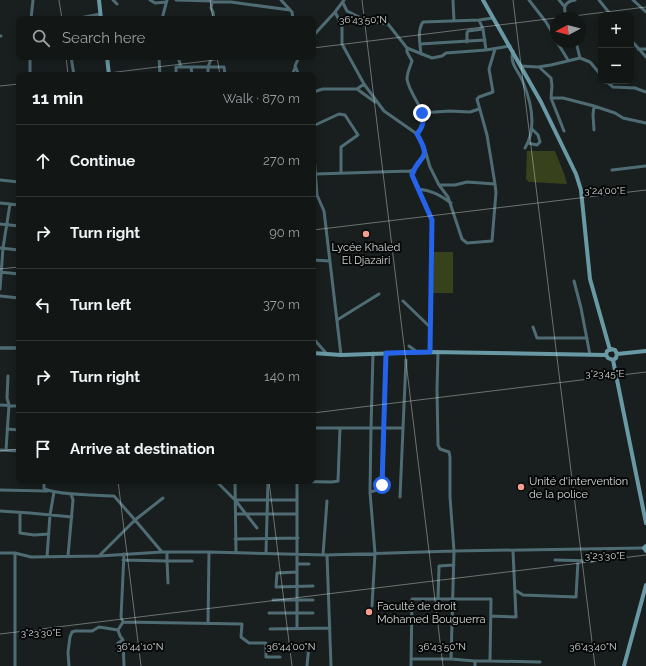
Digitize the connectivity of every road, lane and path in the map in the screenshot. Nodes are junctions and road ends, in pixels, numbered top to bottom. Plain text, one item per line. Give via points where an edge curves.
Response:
1 (33, 0) edge
2 (99, 0) edge
3 (113, 0) edge
4 (150, 0) edge
5 (176, 0) edge
6 (281, 0) edge
7 (453, 0) edge
8 (483, 0) edge
9 (529, 0) edge
10 (559, 0) edge
11 (575, 0) edge
12 (599, 0) edge
13 (633, 0) edge
14 (167, 1) edge
15 (212, 1) edge
16 (343, 1) edge
17 (117, 4) dead end
18 (564, 6) junction
19 (290, 10) junction
20 (335, 12) junction
21 (565, 12) edge
22 (609, 12) edge
23 (646, 12) edge
24 (31, 16) edge
25 (101, 16) edge
26 (163, 16) edge
27 (214, 16) edge
28 (292, 16) edge
29 (493, 18) junction
30 (479, 20) junction
31 (454, 21) junction
32 (483, 29) junction
33 (550, 29) edge
34 (316, 33) edge
35 (485, 40) junction
36 (467, 42) junction
37 (420, 44) junction
38 (634, 44) edge
39 (510, 46) junction
40 (407, 48) junction
41 (561, 48) edge
42 (578, 48) edge
43 (495, 49) junction
44 (638, 49) junction
45 (646, 49) edge
46 (486, 50) junction
47 (513, 51) junction
48 (421, 54) junction
49 (646, 57) edge
50 (580, 58) junction
51 (30, 60) edge
52 (72, 60) edge
53 (107, 60) edge
54 (159, 60) edge
55 (179, 60) edge
56 (211, 60) edge
57 (298, 60) edge
58 (568, 60) junction
59 (192, 66) junction
60 (522, 66) junction
61 (181, 67) junction
62 (538, 67) junction
63 (208, 68) junction
64 (295, 68) junction
65 (598, 71) edge
66 (30, 72) edge
67 (74, 72) edge
68 (109, 72) edge
69 (160, 72) edge
70 (176, 72) edge
71 (192, 72) edge
72 (208, 72) edge
73 (225, 72) edge
74 (293, 72) edge
75 (297, 72) edge
76 (364, 84) junction
77 (610, 84) edge
78 (357, 89) junction
79 (316, 90) edge
80 (646, 92) edge
81 (551, 98) junction
82 (378, 104) junction
83 (594, 106) junction
84 (479, 109) junction
85 (422, 113) junction
86 (646, 123) edge
87 (316, 125) edge
88 (532, 129) junction
89 (594, 130) dead end
90 (564, 131) dead end
91 (417, 134) junction
92 (528, 143) junction
93 (525, 148) dead end
94 (425, 150) junction
95 (646, 166) edge
96 (612, 170) dead end
97 (412, 172) junction
98 (341, 173) junction
99 (316, 174) joint
100 (0, 180) edge
101 (16, 182) edge
102 (495, 184) junction
103 (439, 186) junction
104 (418, 189) junction
105 (450, 202) junction
106 (0, 203) edge
107 (10, 204) junction
108 (16, 205) edge
109 (0, 224) edge
110 (7, 224) junction
111 (16, 226) edge
112 (2, 248) edge
113 (16, 250) edge
114 (316, 260) edge
115 (330, 260) junction
116 (1, 272) edge
117 (16, 274) edge
118 (574, 281) dead end
119 (0, 289) edge
120 (378, 294) dead end
121 (0, 296) edge
122 (16, 298) edge
123 (403, 301) dead end
124 (337, 320) junction
125 (430, 327) junction
126 (533, 327) dead end
127 (587, 338) junction
128 (316, 341) edge
129 (409, 346) dead end
130 (0, 348) edge
131 (16, 348) edge
132 (610, 350) junction
133 (646, 351) edge
134 (417, 352) junction
135 (430, 352) junction
136 (438, 352) junction
137 (316, 353) edge
138 (326, 353) junction
139 (373, 353) junction
140 (386, 353) junction
141 (617, 354) junction
142 (341, 355) junction
143 (590, 355) junction
144 (606, 355) junction
145 (406, 360) dead end
146 (613, 360) junction
147 (8, 376) dead end
148 (0, 405) edge
149 (9, 405) junction
150 (16, 406) edge
151 (316, 428) edge
152 (340, 428) junction
153 (371, 428) junction
154 (385, 428) junction
155 (403, 428) junction
156 (8, 429) junction
157 (16, 430) edge
158 (0, 450) edge
159 (6, 450) junction
160 (16, 451) edge
161 (316, 482) edge
162 (44, 484) edge
163 (219, 484) edge
164 (235, 484) edge
165 (268, 484) edge
166 (297, 484) edge
167 (0, 490) edge
168 (46, 490) junction
169 (54, 492) junction
170 (370, 492) junction
171 (72, 494) junction
172 (163, 498) dead end
173 (400, 498) dead end
174 (235, 500) junction
175 (267, 500) junction
176 (297, 500) junction
177 (327, 501) dead end
178 (0, 512) edge
179 (20, 513) junction
180 (236, 514) junction
181 (246, 514) junction
182 (267, 514) junction
183 (297, 514) junction
184 (50, 515) junction
185 (72, 517) junction
186 (135, 520) junction
187 (646, 523) edge
188 (258, 528) dead end
189 (49, 534) junction
190 (298, 538) junction
191 (235, 539) junction
192 (266, 539) junction
193 (645, 548) edge
194 (454, 551) junction
195 (513, 551) junction
196 (162, 552) junction
197 (167, 552) junction
198 (209, 552) junction
199 (236, 552) junction
200 (0, 553) edge
201 (15, 553) junction
202 (266, 553) junction
203 (376, 553) junction
204 (124, 554) junction
205 (298, 554) junction
206 (323, 555) junction
207 (327, 555) junction
208 (68, 556) junction
209 (99, 556) junction
210 (47, 557) junction
211 (122, 560) junction
212 (204, 560) dead end
213 (209, 560) junction
214 (555, 560) dead end
215 (167, 561) junction
216 (192, 561) dead end
217 (578, 561) junction
218 (593, 561) dead end
219 (297, 564) junction
220 (309, 564) dead end
221 (454, 565) junction
222 (297, 572) junction
223 (168, 583) dead end
224 (646, 585) edge
225 (313, 586) dead end
226 (296, 587) junction
227 (646, 589) edge
228 (515, 590) junction
229 (438, 599) junction
230 (453, 599) junction
231 (273, 600) dead end
232 (296, 600) junction
233 (313, 600) dead end
234 (372, 606) dead end
235 (269, 613) dead end
236 (297, 613) junction
237 (313, 613) dead end
238 (491, 616) junction
239 (123, 622) junction
240 (208, 623) junction
241 (297, 628) junction
242 (330, 628) junction
243 (270, 629) dead end
244 (118, 630) junction
245 (123, 640) junction
246 (309, 645) dead end
247 (117, 652) dead end
248 (280, 657) dead end
249 (411, 659) junction
250 (451, 660) junction
251 (476, 661) junction
252 (490, 661) junction
253 (540, 662) dead end
254 (15, 666) edge
255 (69, 666) edge
256 (124, 666) edge
257 (307, 666) edge
258 (331, 666) edge
259 (411, 666) edge
260 (475, 666) edge
261 (624, 666) edge

1 - 24 street
2 - 25 main road
3 - 17 street
4 - 14 street via 155,3
5 - 15 street
6 - 19 street
7 - 31 street
8 - 29 main road
9 - 33 street
10 - 18 street
11 - 18 street
12 - 22 street
13 - 23 street
14 - 26 street
15 - 19 street
15 - 27 street
16 - 20 street
16 - 40 street via 347,11 367,21 388,24
18 - 21 street
19 - 28 street
20 - 34 street
20 - 76 street via 342,26 342,44
29 - 30 street
29 - 39 main road
30 - 31 street
30 - 32 street
31 - 37 street via 424,22 420,27
32 - 35 street
32 - 36 street via 468,31
35 - 36 street
35 - 46 street
36 - 37 street
37 - 48 street
38 - 44 street
39 - 43 street
39 - 47 main road
40 - 48 street
40 - 85 street via 412,61 408,81
41 - 58 street
42 - 50 street
43 - 46 street
43 - 84 street via 489,69 492,93 477,97
44 - 45 street
44 - 49 street
46 - 48 street via 446,53 436,58
47 - 60 main road
47 - 88 street via 512,61 524,83 530,102
50 - 58 street
50 - 65 street via 590,62
51 - 66 street
52 - 67 street
53 - 68 main road
54 - 69 street
55 - 61 street
56 - 63 street
57 - 64 street
58 - 62 street
59 - 61 street
59 - 63 street
59 - 71 street
60 - 62 street
60 - 132 main road via 576,174 582,202 590,279
61 - 70 street via 176,67
62 - 81 street via 550,78
63 - 72 street
63 - 73 street via 224,67
64 - 74 street
64 - 75 street
76 - 78 street
76 - 82 street
77 - 80 street via 614,87 636,88
78 - 79 street
78 - 82 street
81 - 83 street via 563,98
81 - 90 street
82 - 91 street
83 - 86 street via 623,118
83 - 89 street
84 - 85 street via 470,112
84 - 102 street via 487,135
85 - 91 street via 423,123
87 - 98 street via 342,114 356,131 358,135 341,147
88 - 92 street
88 - 92 street via 540,142 537,145
91 - 94 street
92 - 93 street
94 - 97 street via 424,157
94 - 103 street
95 - 96 street
97 - 98 street
97 - 104 street
98 - 99 street
99 - 115 street via 317,195 324,210
100 - 101 street
102 - 103 street via 467,182
102 - 105 street via 492,241 464,242
103 - 105 street
104 - 105 street via 429,190
104 - 125 street via 432,220
106 - 107 street
107 - 108 street
107 - 110 street
109 - 110 street
110 - 111 street
110 - 112 street
112 - 113 street
112 - 116 street
114 - 115 street
115 - 124 street
116 - 117 street
116 - 119 street
118 - 127 street
120 - 124 street
121 - 122 street
123 - 125 street
124 - 142 street
125 - 135 street
126 - 127 street via 537,338
127 - 143 street
128 - 138 street
129 - 134 street
130 - 131 street
132 - 141 main road via 615,350
132 - 144 main road
133 - 141 main road
134 - 135 main road
134 - 140 main road
135 - 136 main road
136 - 143 main road
136 - 194 street via 438,445 440,449 449,452 450,458
137 - 138 main road
138 - 142 main road
139 - 140 main road
139 - 142 main road
139 - 153 street
140 - 154 street
141 - 146 main road
143 - 144 main road
144 - 146 main road
145 - 155 street
146 - 187 main road
147 - 149 street
148 - 149 street
149 - 150 street
149 - 156 street
151 - 152 street
152 - 153 street
152 - 161 street via 338,481
153 - 154 street
153 - 170 street
154 - 155 street
154 - 170 street via 383,482 379,488
155 - 173 street
156 - 157 street
156 - 159 street
158 - 159 street
159 - 160 street
162 - 168 street
163 - 174 street
164 - 174 street
165 - 175 street
166 - 176 street
167 - 168 street
168 - 169 street
169 - 171 street
169 - 184 street
170 - 203 street
171 - 185 street
171 - 186 street via 114,496
172 - 186 street
174 - 175 street
174 - 180 street
174 - 181 street
175 - 176 street
175 - 182 street
176 - 183 street
177 - 206 street
178 - 179 street
179 - 184 street
179 - 189 street via 20,533
180 - 181 street
180 - 191 street
181 - 182 street
181 - 188 street
182 - 183 street
182 - 192 street
183 - 190 street
184 - 185 street
184 - 189 street
185 - 208 street
186 - 196 street
186 - 209 street
189 - 210 street
190 - 192 street
190 - 205 street
191 - 192 street
191 - 199 street
192 - 202 street
193 - 195 street
194 - 195 street
194 - 203 street
194 - 221 street
195 - 228 street
196 - 197 street
196 - 204 street
197 - 198 street
197 - 215 street
198 - 199 street
198 - 213 street
199 - 202 street
200 - 201 street
201 - 210 street
201 - 254 street
202 - 205 street
203 - 207 street
203 - 234 street
204 - 209 street
204 - 211 street
205 - 206 street
205 - 219 street
206 - 207 street
207 - 242 street
208 - 209 street
208 - 210 street
211 - 215 street
211 - 239 street
212 - 213 street
213 - 240 street
214 - 217 street
215 - 216 street
215 - 223 street
217 - 218 street
217 - 228 street via 576,597 523,594
219 - 220 street
219 - 222 street
221 - 229 street via 439,566
221 - 230 street
222 - 226 street
222 - 226 street via 277,573 276,587
224 - 227 main road
225 - 226 street
226 - 232 street
227 - 261 main road
228 - 238 street via 516,617
229 - 230 street
229 - 249 street via 412,599
230 - 238 street via 491,599
230 - 250 street
231 - 232 street
232 - 233 street
232 - 236 street
235 - 236 street
236 - 237 street
236 - 241 street
238 - 252 street
239 - 240 street
239 - 244 street
240 - 248 street via 242,624 241,637 249,643 266,644 266,657
241 - 242 street
241 - 243 street
242 - 258 street
244 - 245 street
244 - 255 street via 99,627 72,632 68,652
245 - 247 street via 118,643
245 - 256 street
246 - 257 street
249 - 250 street
249 - 259 street
250 - 251 street
251 - 252 street
251 - 260 street
252 - 253 street

